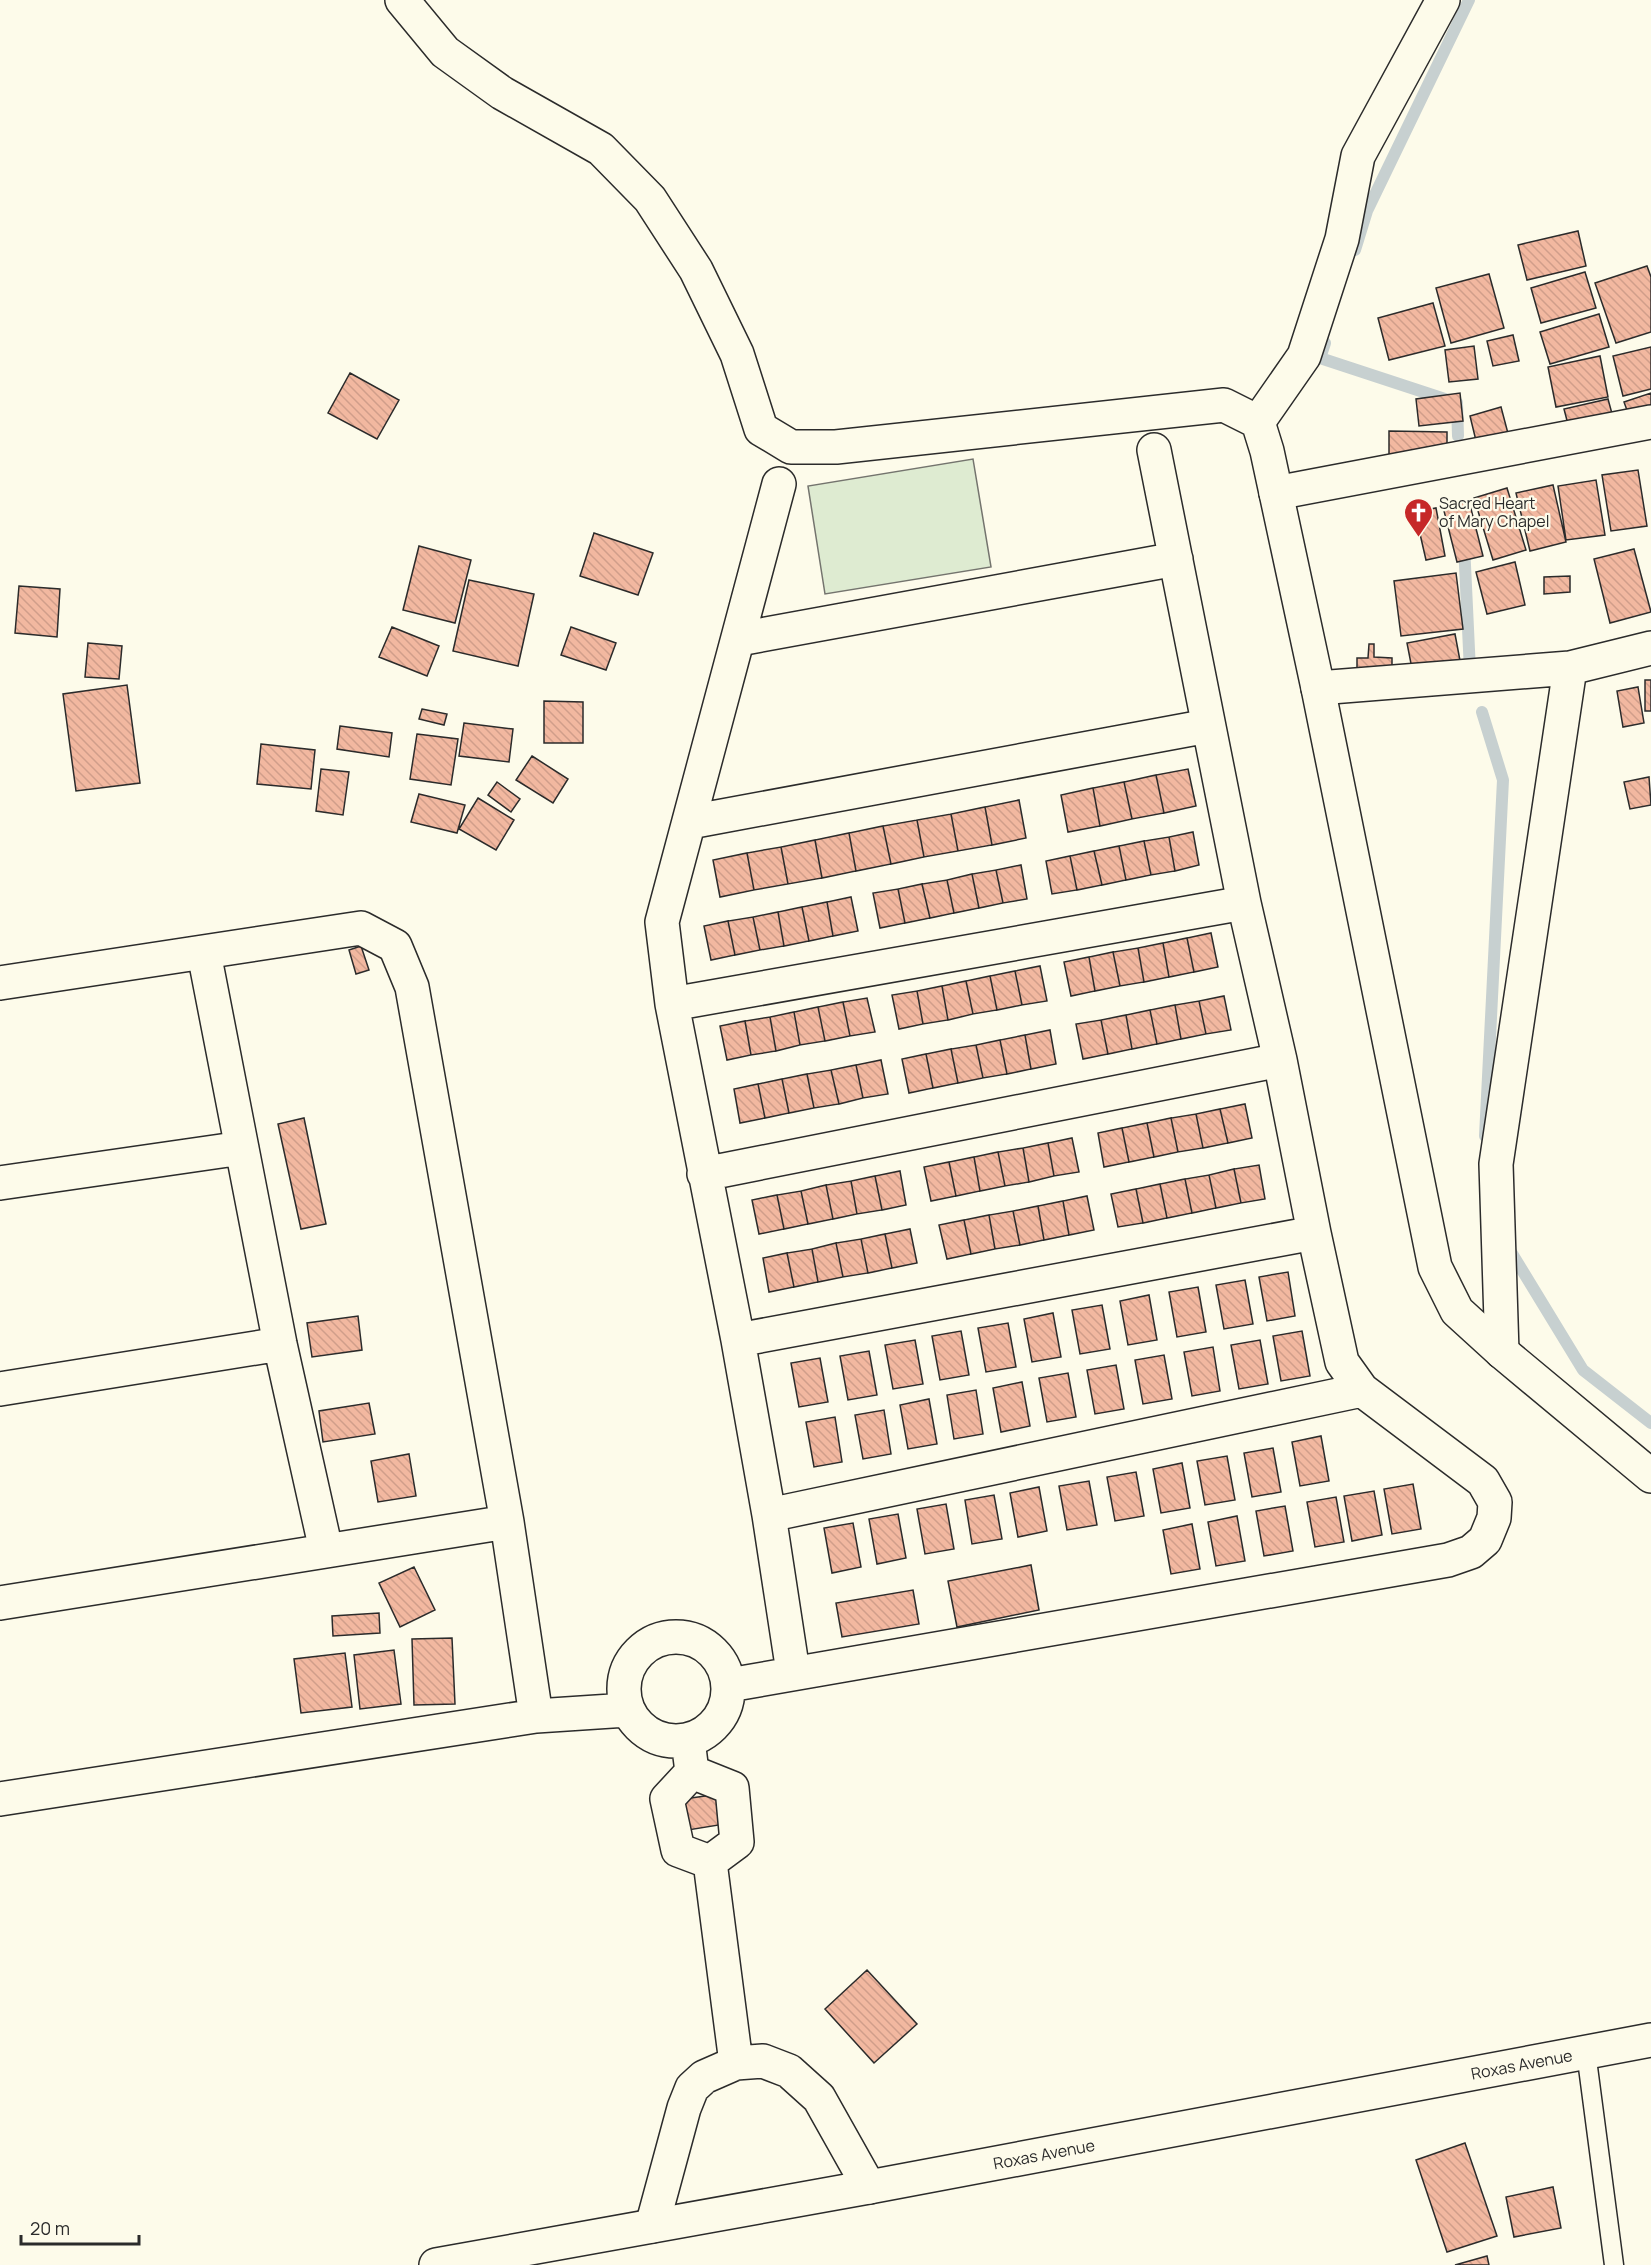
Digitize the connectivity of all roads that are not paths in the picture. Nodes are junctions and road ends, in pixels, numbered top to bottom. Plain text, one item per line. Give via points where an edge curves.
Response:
1 (402, 0) edge
2 (1443, 0) edge
3 (1258, 422) junction
4 (1651, 422) edge
5 (1154, 450) dead end
6 (779, 484) dead end
7 (1276, 493) junction
8 (1176, 558) junction
9 (739, 639) junction
10 (1651, 648) edge
11 (1570, 668) junction
12 (1318, 688) junction
13 (1208, 726) junction
14 (690, 822) junction
15 (1244, 903) junction
16 (204, 953) junction
17 (0, 983) edge
18 (672, 1004) junction
19 (1280, 1060) junction
20 (242, 1148) junction
21 (704, 1174) junction
22 (0, 1183) edge
23 (1314, 1233) junction
24 (738, 1340) junction
25 (279, 1344) junction
26 (1502, 1352) junction
27 (0, 1389) edge
28 (1362, 1390) junction
29 (1651, 1476) edge
30 (769, 1515) junction
31 (507, 1522) junction
32 (326, 1550) junction
33 (0, 1604) edge
34 (793, 1672) junction
35 (729, 1685) junction
36 (627, 1710) junction
37 (536, 1716) junction
38 (688, 1740) junction
39 (692, 1772) junction
40 (0, 1799) edge
41 (710, 1862) junction
42 (1651, 2040) edge
43 (1586, 2052) junction
44 (736, 2063) junction
45 (869, 2187) junction
46 (652, 2226) junction
47 (436, 2265) edge
48 (1614, 2265) edge

1 - 3 street via 445,52 502,93 601,149 651,199 696,270 737,354 761,429 791,447 836,447 1224,405
2 - 3 street via 1358,156 1342,239 1304,357
3 - 7 street
4 - 7 street
5 - 8 street
6 - 9 street
7 - 12 street
8 - 9 street
8 - 13 street
9 - 14 street
10 - 11 street
11 - 12 street
11 - 26 street via 1496,1164
12 - 26 street via 1435,1267 1457,1311
13 - 14 street
13 - 15 street
14 - 18 street via 662,922
15 - 18 street
15 - 19 street
16 - 17 street
16 - 20 street
16 - 31 street via 361,928 395,946 412,987
18 - 21 street
19 - 21 street
19 - 23 street
20 - 22 street
20 - 25 street
21 - 24 street
23 - 24 street
23 - 28 street via 1342,1362
24 - 30 street
25 - 27 street
25 - 32 street
26 - 29 street
28 - 30 street
28 - 34 street via 1483,1481 1495,1502 1494,1518 1485,1540 1471,1552 1448,1560
30 - 34 street
31 - 32 street
31 - 37 street
32 - 33 street
34 - 35 street
35 - 36 street via 714,1652 699,1641 682,1636 663,1637 646,1645 625,1674 622,1692
35 - 38 street via 727,1703 718,1720 706,1733
36 - 37 street
36 - 38 street via 652,1736
37 - 40 street
38 - 39 street
39 - 41 street via 667,1799 678,1850
39 - 41 street via 732,1788 737,1842
41 - 44 street
42 - 43 street, Roxas Avenue
43 - 45 street, Roxas Avenue
43 - 48 lane
44 - 45 street via 763,2061 789,2071 819,2098
44 - 46 street via 704,2077 692,2088
45 - 46 street, Roxas Avenue
46 - 47 street, Roxas Avenue

